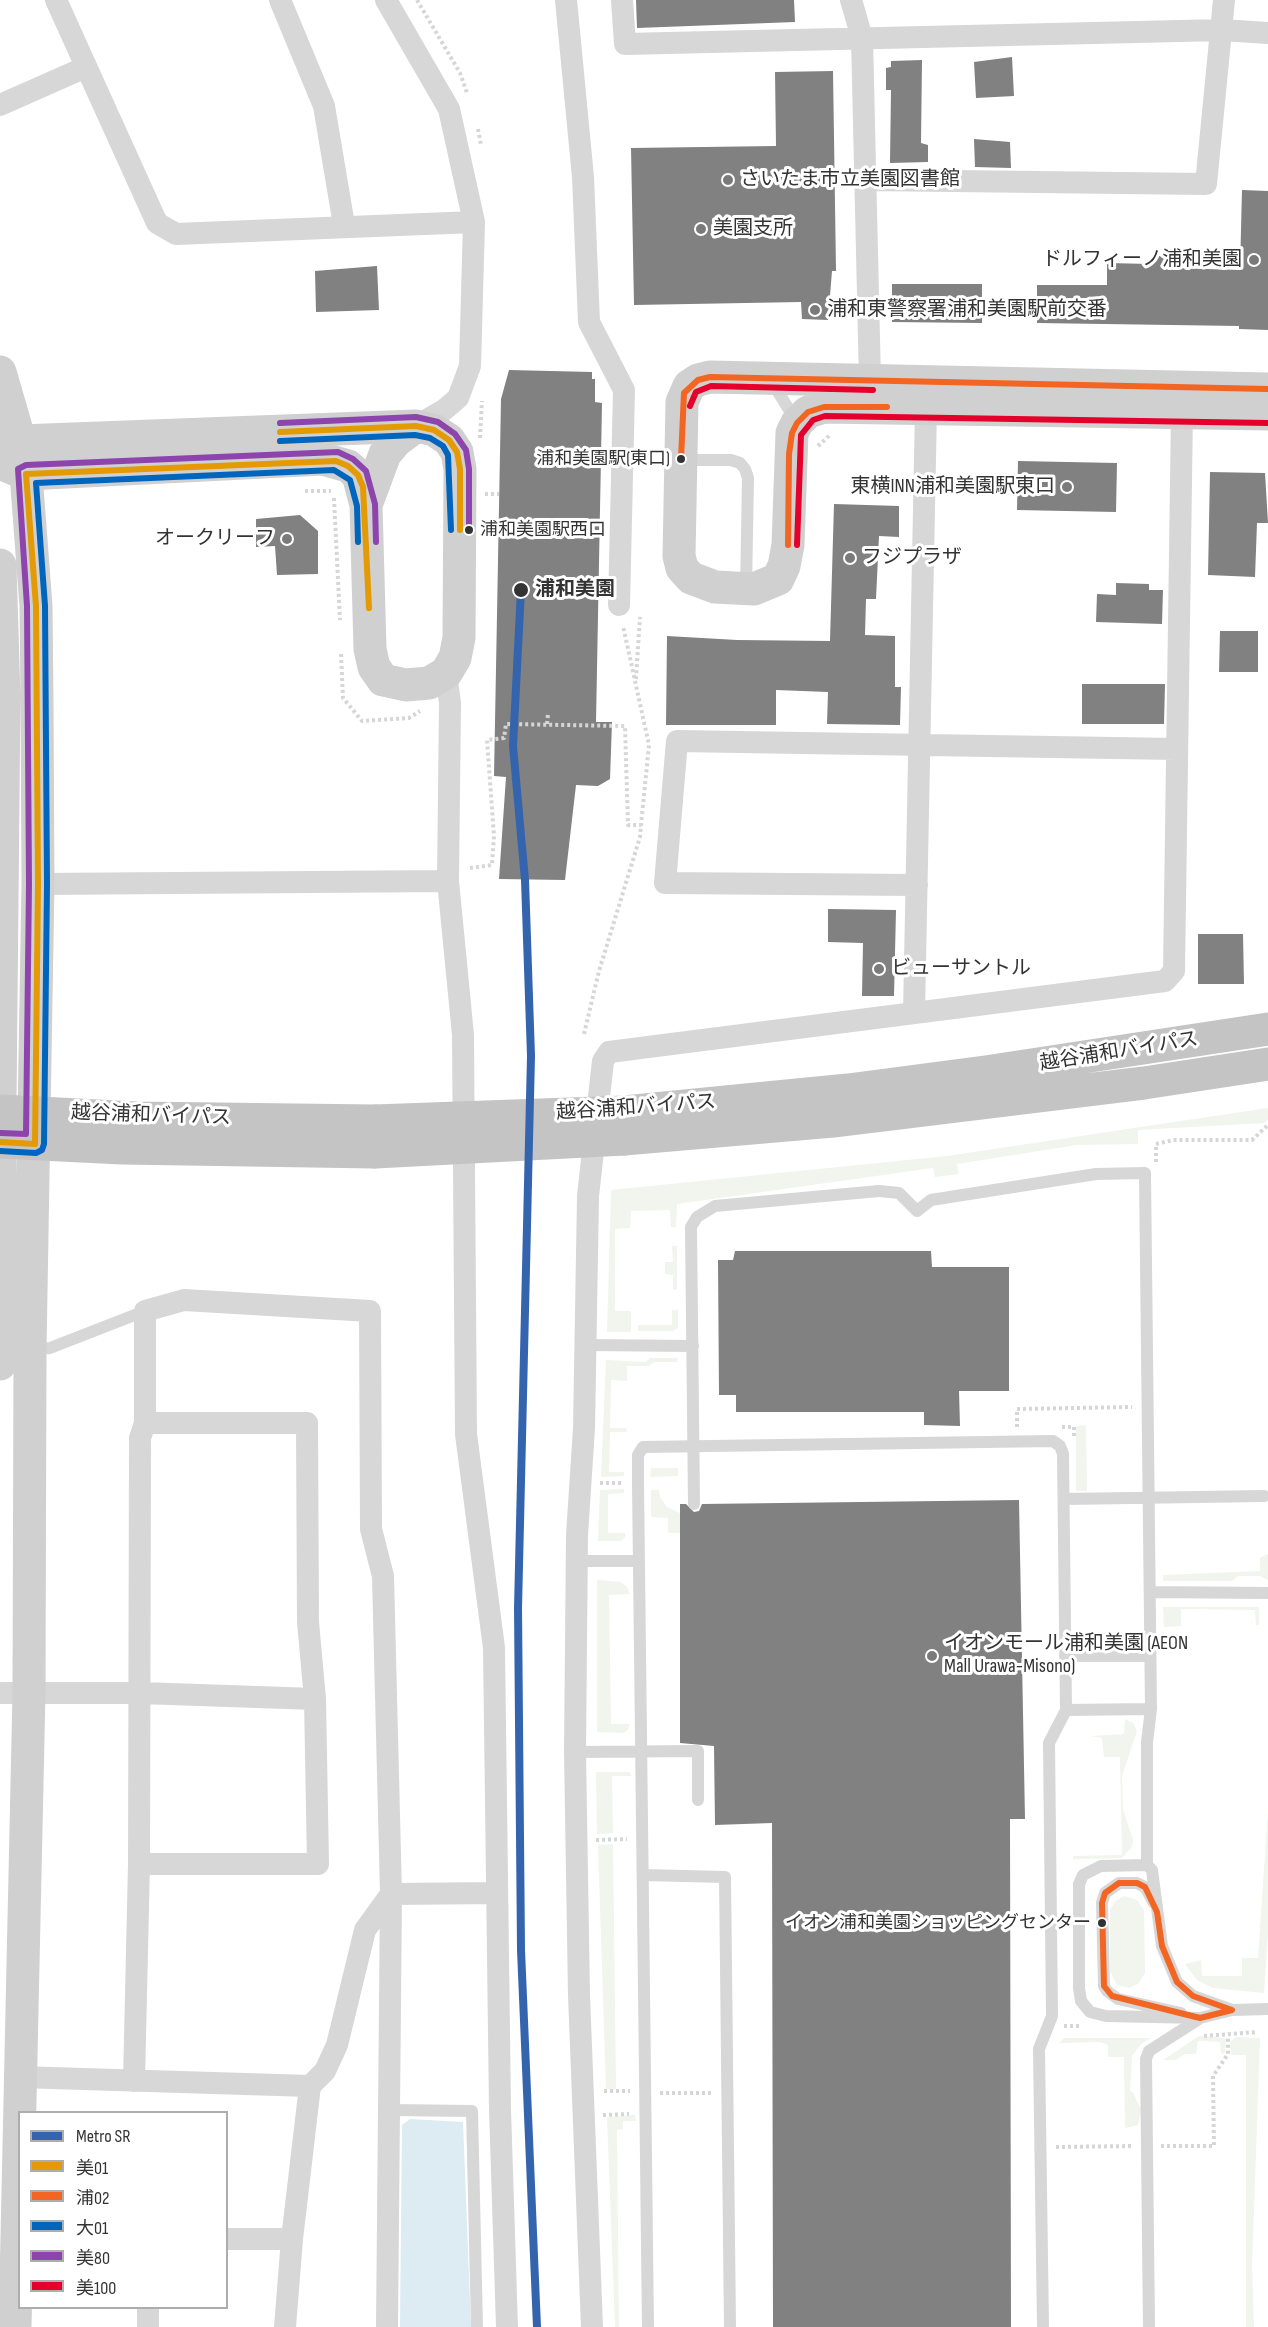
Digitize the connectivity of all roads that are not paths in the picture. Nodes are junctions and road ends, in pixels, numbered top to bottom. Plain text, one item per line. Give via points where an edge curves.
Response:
1 (56, 0) edge
2 (280, 0) edge
3 (386, 0) edge
4 (566, 0) edge
5 (622, 0) edge
6 (851, 0) edge
7 (1224, 0) edge
8 (1222, 30) junction
9 (1268, 33) edge
10 (862, 38) junction
11 (86, 67) junction
12 (0, 105) edge
13 (868, 180) junction
14 (474, 222) junction
15 (344, 225) junction
16 (0, 372) edge
17 (770, 378) junction
18 (870, 381) junction
19 (1268, 389) edge
20 (926, 408) junction
21 (1182, 412) junction
22 (1268, 414) edge
23 (797, 423) junction
24 (416, 426) junction
25 (12, 457) edge
26 (681, 459) junction
27 (366, 505) junction
28 (0, 565) edge
29 (746, 589) junction
30 (619, 605) road end
31 (446, 674) junction
32 (919, 745) junction
33 (1177, 749) junction
34 (448, 881) junction
35 (38, 884) junction
36 (916, 885) junction
37 (914, 1013) junction
38 (1268, 1029) edge
39 (1268, 1064) edge
40 (0, 1103) edge
41 (0, 1111) edge
42 (0, 1116) edge
43 (624, 1125) junction
44 (35, 1128) junction
45 (0, 1142) edge
46 (145, 1311) junction
47 (586, 1345) junction
48 (693, 1346) junction
49 (30, 1350) junction
50 (0, 1365) edge
51 (145, 1423) junction
52 (1264, 1496) dead end
53 (1148, 1498) junction
54 (1064, 1499) junction
55 (694, 1504) dead end
56 (577, 1561) junction
57 (639, 1561) junction
58 (1150, 1592) junction
59 (1268, 1593) edge
60 (1065, 1656) junction
61 (1150, 1656) junction
62 (14, 1693) edge
63 (141, 1693) junction
64 (315, 1699) junction
65 (1151, 1709) junction
66 (1066, 1710) junction
67 (575, 1752) junction
68 (641, 1752) junction
69 (698, 1800) dead end
70 (139, 1864) junction
71 (1147, 1865) junction
72 (642, 1875) junction
73 (497, 1893) junction
74 (391, 1894) junction
75 (1157, 1912) junction
76 (1268, 2009) edge
77 (1232, 2010) junction
78 (1200, 2018) junction
79 (19, 2077) junction
80 (134, 2081) junction
81 (310, 2086) junction
82 (389, 2110) junction
83 (228, 2239) edge
84 (292, 2239) junction
85 (12, 2242) edge
86 (148, 2309) edge
87 (15, 2327) edge
88 (148, 2327) edge
89 (285, 2327) edge
90 (387, 2327) edge
91 (477, 2327) edge
92 (507, 2327) edge
93 (592, 2327) edge
94 (648, 2327) edge
95 (729, 2327) edge
96 (1043, 2327) edge
97 (1149, 2327) edge

1 - 11 street
2 - 15 street via 324,106
3 - 14 street via 449,109
4 - 30 street via 583,177 589,322 624,390
5 - 10 street via 625,44
6 - 10 street
7 - 8 street
8 - 9 street
8 - 10 street
8 - 13 street via 1206,184
10 - 13 street
11 - 12 street
11 - 15 street via 157,223 176,234
13 - 18 street
14 - 15 street
14 - 24 street via 470,366 458,398
16 - 25 street
17 - 18 street
17 - 23 lane
17 - 26 street via 710,377 689,386 682,402
18 - 19 street
20 - 21 street
20 - 23 street via 824,406 808,412
20 - 32 street
21 - 22 street
21 - 33 street
23 - 29 street via 789,454 788,546 784,566 778,579 769,585
24 - 25 street
24 - 27 street via 385,454
24 - 31 street via 434,430 449,440 460,469 459,638 455,658
25 - 27 street via 323,459 348,466 358,475
25 - 35 street via 36,606
26 - 29 street via 682,568 700,583
26 - 29 lane via 731,460 745,469
27 - 31 street via 370,649 374,668 383,680 406,684 429,683
28 - 40 street
31 - 34 street via 450,703
32 - 33 street
32 - 36 street
32 - 36 street via 677,741 665,883
33 - 37 street via 1174,971 1165,981
34 - 35 street
34 - 73 street via 463,1035 466,1434 494,1648
35 - 44 street
36 - 37 street
37 - 47 street via 609,1052 603,1061 588,1196
38 - 43 highway, 越谷浦和バイパス
39 - 43 highway, 越谷浦和バイパス via 833,1121
41 - 44 highway, 越谷浦和バイパス
42 - 45 street
43 - 44 highway, 越谷浦和バイパス, bridge via 375,1137
44 - 45 highway, 越谷浦和バイパス
44 - 49 street
45 - 50 street
46 - 49 lane via 50,1348
46 - 51 street
46 - 74 street via 184,1300 370,1311 371,1529 383,1576
47 - 48 lane
47 - 56 street
48 - 53 lane, bridge via 692,1227 697,1217 715,1206 879,1191 899,1193 917,1211 931,1200 1096,1174 1145,1173
48 - 55 lane, bridge
49 - 62 street
51 - 63 street via 140,1438
51 - 64 street via 307,1423 308,1622
52 - 53 lane
53 - 54 lane
53 - 58 lane
54 - 57 lane via 1063,1454 1060,1446 1044,1440 649,1445 643,1446 638,1455
54 - 60 lane
56 - 57 lane
56 - 67 street
57 - 68 lane
58 - 59 lane
58 - 61 lane
60 - 61 lane
60 - 66 lane
61 - 65 lane
62 - 63 street
62 - 79 street
63 - 64 street
63 - 70 street
64 - 70 street via 318,1864
65 - 66 lane
65 - 71 lane via 1147,1742
66 - 96 lane via 1049,1743 1052,2016 1039,2049
67 - 68 lane
67 - 93 street via 579,1995
68 - 69 lane via 698,1751
68 - 72 lane
70 - 80 street
71 - 75 lane via 1152,1870
71 - 78 lane via 1101,1866 1083,1875 1079,1884 1081,2001 1090,2012 1106,2016
72 - 94 lane
72 - 95 lane via 724,1877
73 - 74 street
73 - 92 street
74 - 81 street via 365,1930 337,2045 325,2072
74 - 82 street
75 - 77 lane via 1162,1946 1177,1982 1193,1996
75 - 78 lane via 1145,1887 1137,1883 1119,1883 1105,1893 1104,1986 1118,1999
76 - 77 lane
77 - 78 lane
78 - 97 lane via 1149,2051 1146,2059 1153,2141
79 - 80 street
79 - 85 street
80 - 81 street
81 - 84 street
82 - 90 street
82 - 91 lane via 472,2111
83 - 84 street
84 - 89 street
85 - 87 street
86 - 88 street

